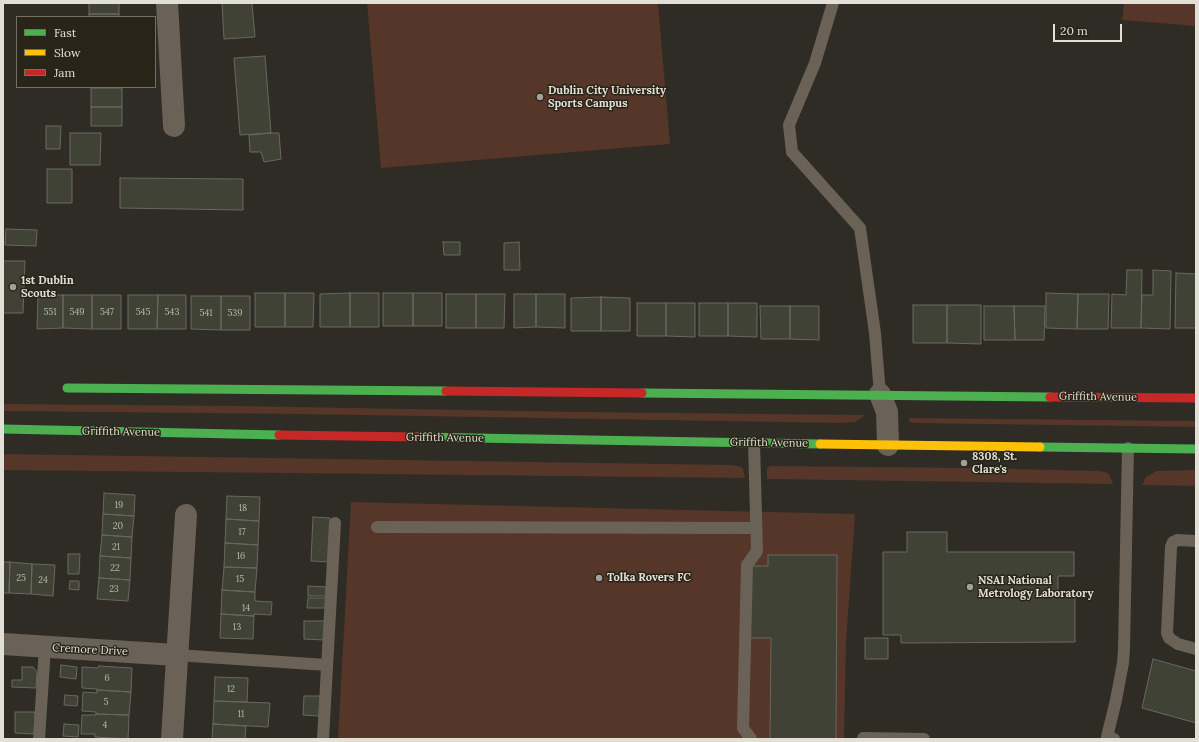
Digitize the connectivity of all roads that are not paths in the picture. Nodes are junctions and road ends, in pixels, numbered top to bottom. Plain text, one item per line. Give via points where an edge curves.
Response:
1 (167, 3) edge
2 (833, 3) edge
3 (174, 126) dead end
4 (66, 388) dead end
5 (880, 394) junction
6 (1196, 398) edge
7 (3, 429) edge
8 (754, 443) junction
9 (888, 445) junction
10 (1128, 448) junction
11 (1196, 449) edge
12 (186, 515) dead end
13 (336, 523) dead end
14 (376, 526) dead end
15 (756, 528) junction
16 (1196, 541) edge
17 (3, 644) edge
18 (45, 647) junction
19 (1196, 648) edge
20 (176, 655) junction
21 (327, 665) junction
22 (863, 738) dead end
23 (39, 739) edge
24 (172, 739) edge
25 (323, 739) edge
26 (751, 739) edge
27 (924, 739) edge
28 (1114, 739) edge

1 - 3 street
2 - 5 lane via 815,63 789,125 792,152 860,228 875,333
4 - 5 main road, Griffith Avenue
5 - 6 main road, Griffith Avenue
5 - 9 street via 887,412
7 - 8 main road, Griffith Avenue
8 - 9 main road, Griffith Avenue
8 - 15 lane
9 - 10 main road, Griffith Avenue
10 - 11 main road, Griffith Avenue
10 - 28 lane via 1123,663 1107,737
12 - 20 street
13 - 21 lane
14 - 15 lane
15 - 26 lane via 757,551 746,565 744,728
16 - 19 lane via 1177,540 1171,547 1167,632 1178,644
17 - 18 street, Cremore Drive
18 - 20 street, Cremore Drive
18 - 23 lane
20 - 21 lane
20 - 24 street
21 - 25 lane
22 - 27 lane

